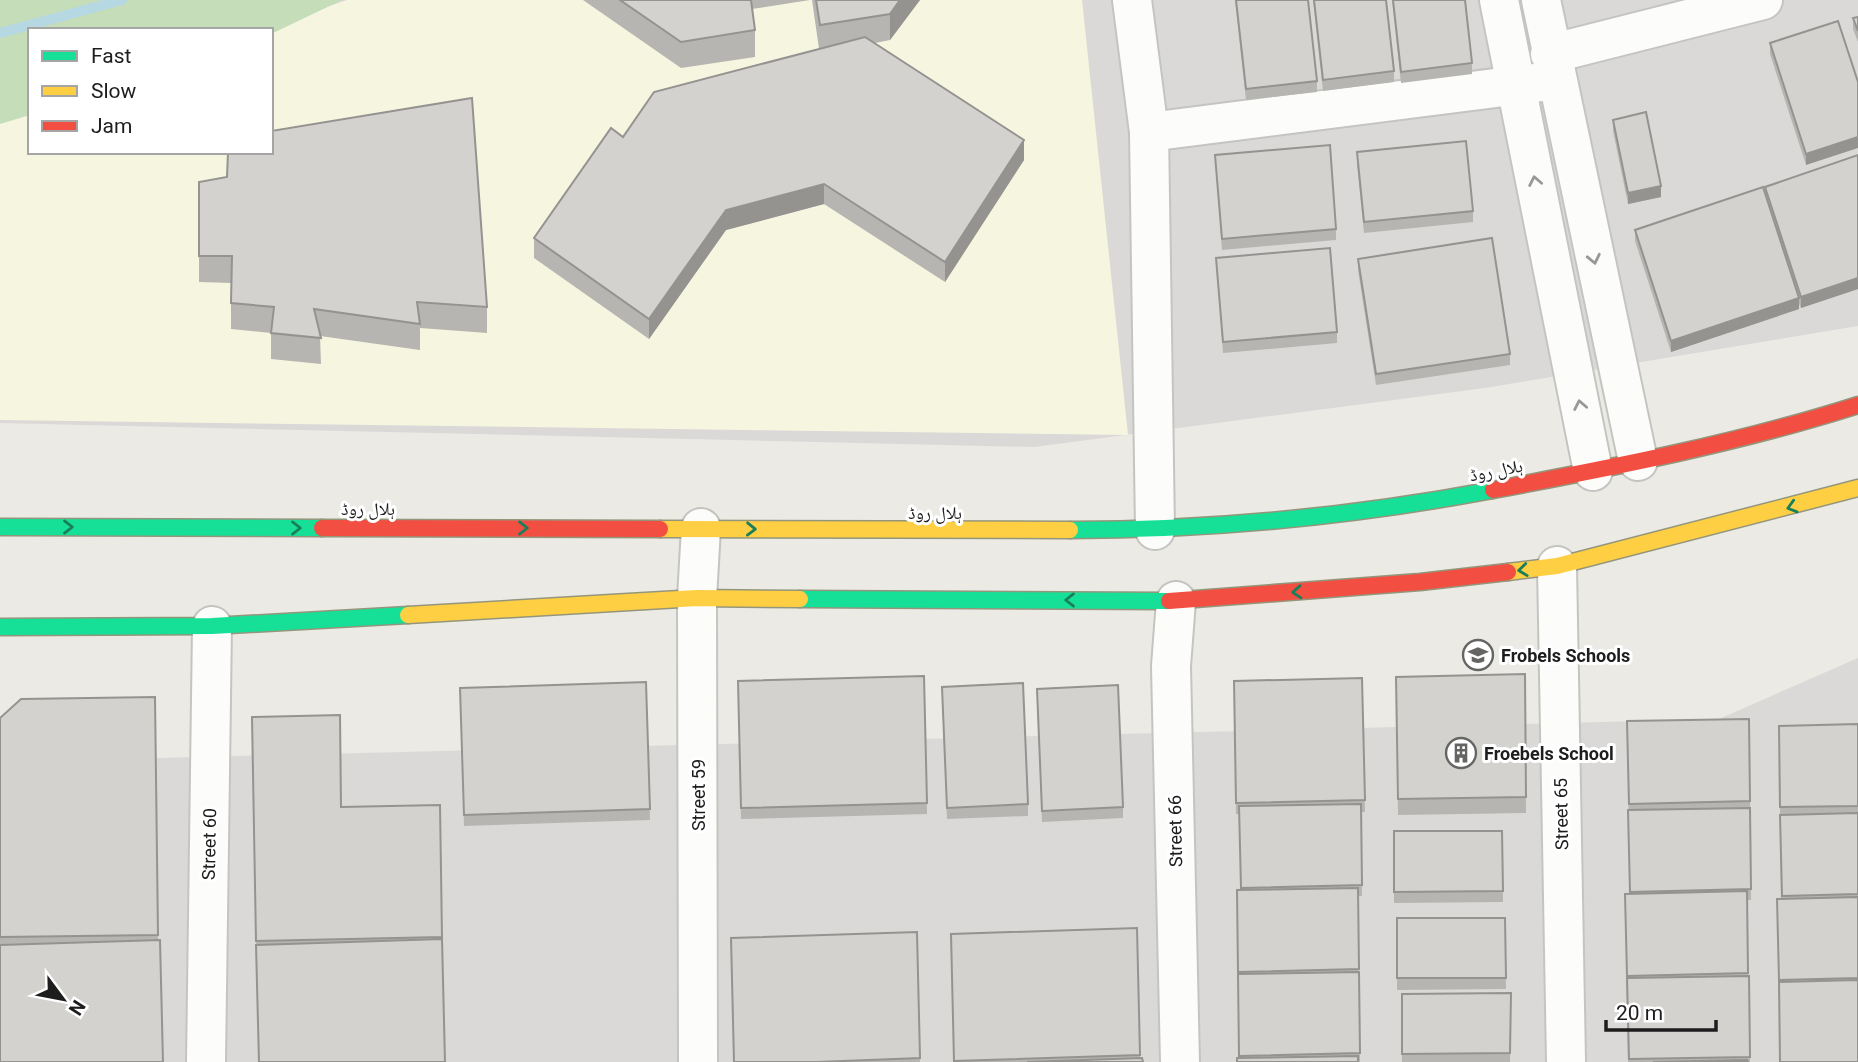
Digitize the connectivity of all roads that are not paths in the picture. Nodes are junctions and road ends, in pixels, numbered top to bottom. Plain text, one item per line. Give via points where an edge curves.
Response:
1 (1132, 0) edge
2 (1499, 0) edge
3 (1541, 0) edge
4 (1763, 0) edge
5 (1553, 67) junction
6 (1516, 83) junction
7 (1149, 132) junction
8 (1858, 405) edge
9 (1638, 461) junction
10 (1593, 471) junction
11 (1858, 488) edge
12 (0, 527) edge
13 (701, 528) junction
14 (1155, 530) junction
15 (1557, 566) junction
16 (698, 598) junction
17 (1176, 601) junction
18 (0, 626) edge
19 (212, 626) junction
20 (206, 1062) edge
21 (698, 1062) edge
22 (1180, 1062) edge
23 (1566, 1062) edge

1 - 7 street
2 - 6 street
3 - 5 street
4 - 5 street
5 - 6 street
5 -> 9 street
6 - 7 street
10 -> 6 street
7 - 14 street
8 - 9 street, ہلال روڈ via 1798,424
9 - 10 street, ہلال روڈ
10 - 14 street, ہلال روڈ via 1397,508
11 -> 15 street
12 -> 13 street, ہلال روڈ
13 -> 14 street, ہلال روڈ
13 - 16 street, Street 59
15 -> 17 street
15 - 23 street, Street 65
17 -> 16 street
16 - 19 street
16 - 21 street, Street 59
17 - 22 street, Street 66 via 1171,666
18 - 19 street
19 - 20 street, Street 60

